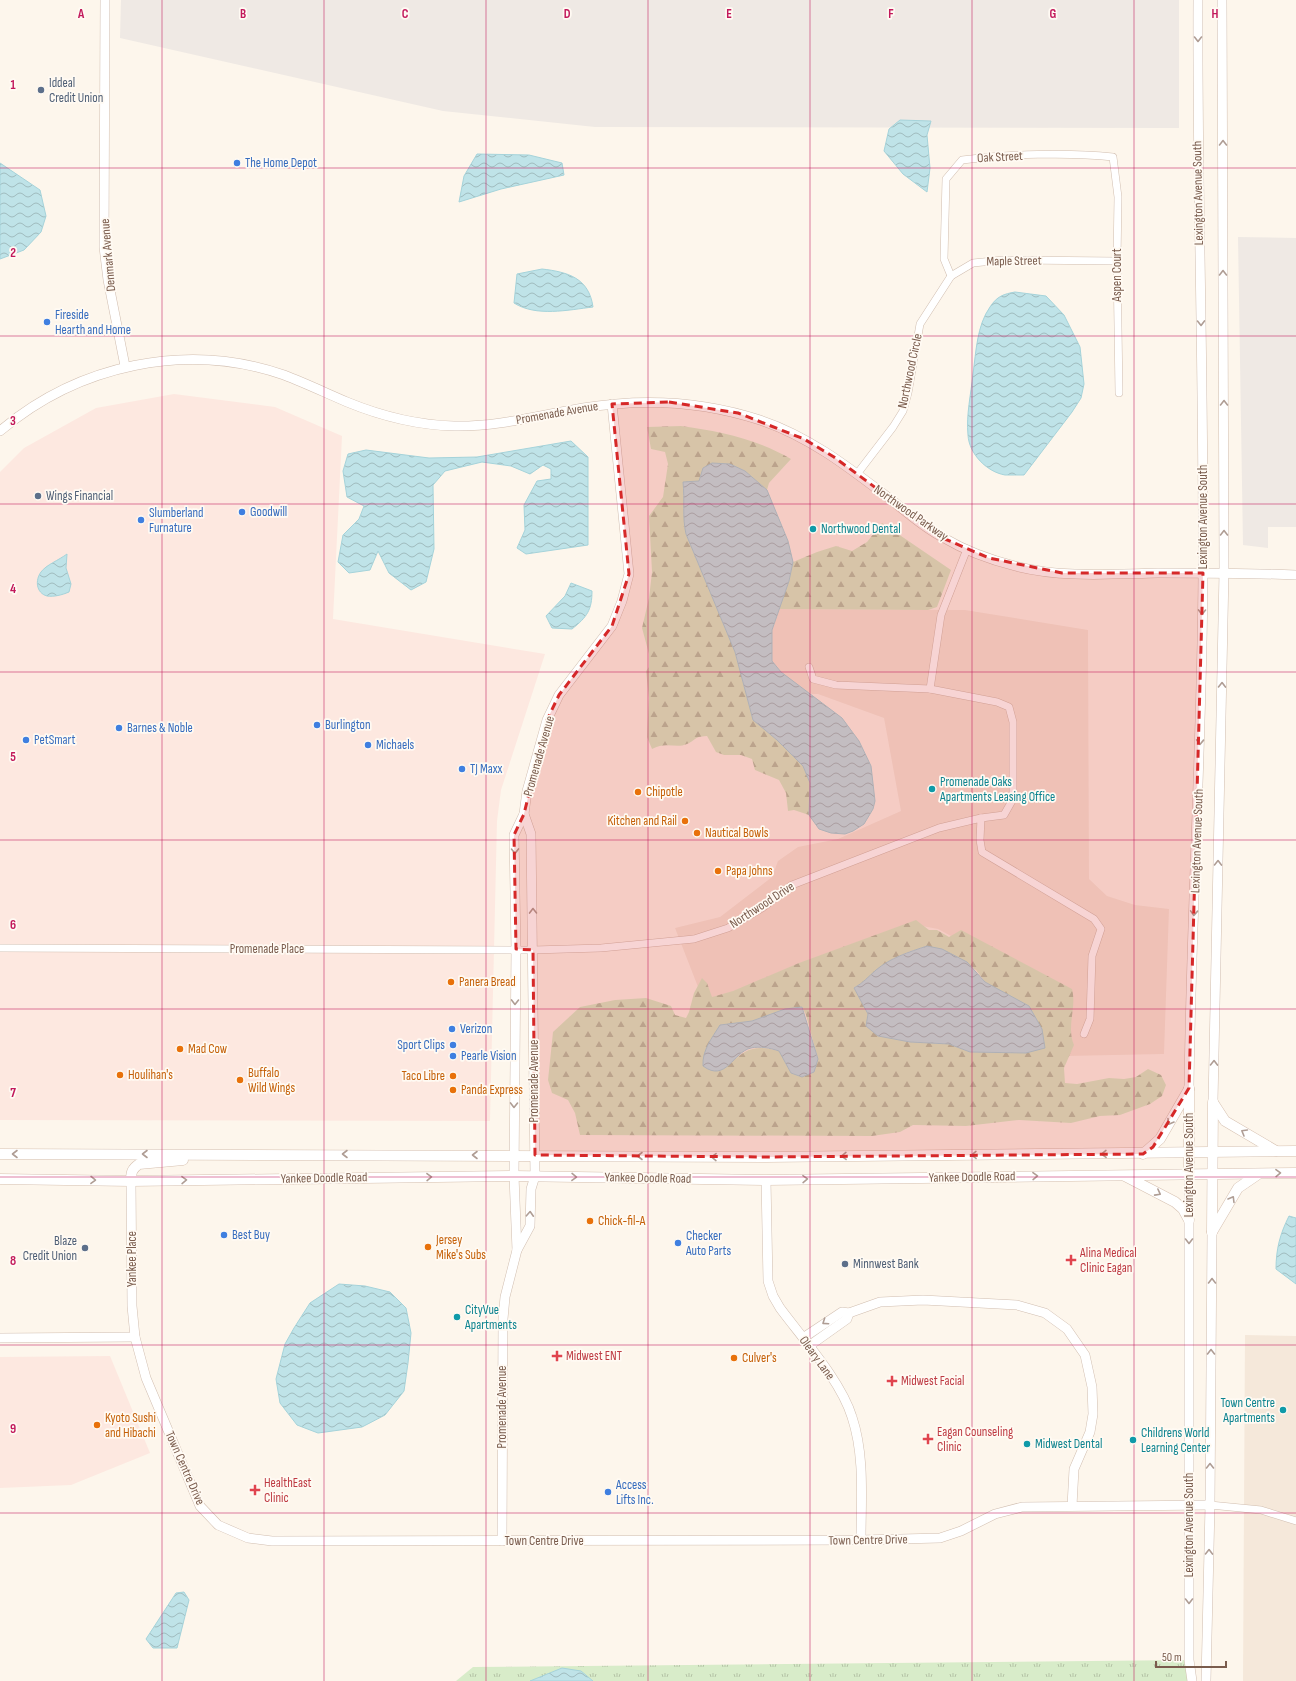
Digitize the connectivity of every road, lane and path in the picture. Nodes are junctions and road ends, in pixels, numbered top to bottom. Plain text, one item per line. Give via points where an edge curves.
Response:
1 (105, 0) edge
2 (1198, 0) edge
3 (1222, 0) edge
4 (1113, 157) joint
5 (1117, 261) junction
6 (951, 276) junction
7 (932, 306) joint
8 (125, 366) junction
9 (1119, 393) dead end
10 (612, 404) junction
11 (0, 431) edge
12 (857, 474) junction
13 (966, 549) junction
14 (1224, 572) junction
15 (1203, 573) junction
16 (1296, 575) edge
17 (809, 667) dead end
18 (930, 689) junction
19 (524, 814) junction
20 (981, 818) junction
21 (0, 948) edge
22 (516, 949) junction
23 (533, 950) junction
24 (1084, 1034) dead end
25 (1189, 1088) junction
26 (1214, 1102) junction
27 (1277, 1151) junction
28 (1296, 1151) edge
29 (1189, 1153) junction
30 (1212, 1153) junction
31 (0, 1154) edge
32 (245, 1154) junction
33 (1143, 1154) junction
34 (514, 1155) junction
35 (535, 1155) junction
36 (1259, 1173) junction
37 (1296, 1173) edge
38 (1189, 1174) junction
39 (1212, 1174) junction
40 (1124, 1175) junction
41 (514, 1176) junction
42 (535, 1176) junction
43 (0, 1179) edge
44 (766, 1180) junction
45 (131, 1181) junction
46 (1189, 1220) junction
47 (1212, 1232) junction
48 (517, 1250) junction
49 (849, 1313) junction
50 (135, 1337) junction
51 (0, 1338) edge
52 (803, 1338) junction
53 (809, 1346) junction
54 (1210, 1505) junction
55 (1072, 1506) junction
56 (1189, 1506) junction
57 (1296, 1520) edge
58 (861, 1540) junction
59 (502, 1541) junction
60 (1192, 1681) edge
61 (1206, 1681) edge

1 - 8 street, Denmark Avenue via 104,247
2 -> 15 street, Lexington Avenue South via 1197,130
14 -> 3 street, Lexington Avenue South
4 - 5 street, Aspen Court via 1118,197
4 - 6 street, Oak Street via 983,157 962,160 946,179 944,259
5 - 6 street, Maple Street via 973,262
5 - 9 street, Aspen Court
6 - 7 street, Maple Street
7 - 12 street, Northwood Circle via 920,324 908,393 902,411
8 - 10 street, Promenade Avenue via 168,360 196,360 256,367 308,384 364,409 407,421 431,424 495,424
8 - 11 street via 85,378 52,395 31,407
10 - 12 street, Northwood Parkway via 669,402 738,413 804,439
10 - 19 street, Promenade Avenue via 628,574 626,588 612,626 552,707 527,791
12 - 13 street, Northwood Parkway via 944,539
13 - 15 street, Northwood Parkway via 996,560 1047,572
13 - 18 street via 941,615
14 - 15 street, Northwood Parkway
14 - 16 street, Northwood Parkway
26 -> 14 street, Lexington Avenue South
15 -> 25 street, Lexington Avenue South via 1201,739
17 - 18 street via 813,679 836,684
18 - 20 street, Northwood Drive via 997,702 1009,707 1013,722 1013,799 1004,815
19 -> 22 street, Promenade Avenue via 514,836
23 -> 19 street, Promenade Avenue via 531,834
20 - 23 street, Northwood Drive via 939,828 792,885 762,908 728,928 694,939 601,948
20 - 24 street via 982,852 1094,919 1101,929 1092,956 1090,1018
21 - 22 street, Promenade Place
22 - 23 street, Promenade Place
22 -> 34 street, Promenade Avenue
23 - 35 street, Promenade Avenue
25 - 29 main road, Lexington Avenue South
25 -> 33 main road via 1160,1139
27 -> 26 main road via 1225,1121
26 - 30 main road, Lexington Avenue South
27 - 28 main road, Yankee Doodle Road
27 - 30 main road, Yankee Doodle Road
29 - 30 main road, Yankee Doodle Road
29 - 33 main road, Yankee Doodle Road
29 - 38 main road, Lexington Avenue South
30 - 39 main road, Lexington Avenue South
32 -> 31 main road, Yankee Doodle Road
34 -> 32 main road, Yankee Doodle Road
32 - 45 main road via 139,1164 131,1172
33 -> 35 main road, Yankee Doodle Road via 766,1157
34 - 35 main road, Yankee Doodle Road
34 - 41 street, Promenade Avenue
35 - 42 street, Promenade Avenue
36 -> 37 main road, Yankee Doodle Road
36 - 39 main road, Yankee Doodle Road
47 -> 36 main road via 1238,1188
38 - 39 main road, Yankee Doodle Road
38 - 40 main road, Yankee Doodle Road
38 - 46 street, Lexington Avenue South
39 - 47 main road, Lexington Avenue South
44 -> 40 main road, Yankee Doodle Road
40 -> 46 main road via 1175,1202 1183,1208
41 - 42 main road, Yankee Doodle Road
45 -> 41 main road, Yankee Doodle Road
41 - 48 street, Promenade Avenue
42 -> 44 main road, Yankee Doodle Road
48 -> 42 street, Promenade Avenue via 530,1226 531,1189
43 -> 45 main road, Yankee Doodle Road
44 - 52 street, Oleary Lane via 768,1281 780,1308
45 - 50 street, Yankee Place via 132,1306
46 -> 56 street, Lexington Avenue South
54 -> 47 street, Lexington Avenue South
48 - 59 street, Promenade Avenue via 505,1297 503,1319
49 -> 52 street via 842,1312
49 - 53 street via 847,1319
49 - 55 street via 880,1302 916,1300 1017,1305 1045,1313 1067,1330 1085,1355 1092,1387 1093,1414 1090,1432 1074,1469
50 - 51 street
50 - 59 street, Town Centre Drive via 146,1378 196,1498 218,1526 248,1538 272,1541
52 - 53 street, Oleary Lane
53 - 58 street, Oleary Lane via 833,1378 852,1416 861,1457
54 - 56 street, Town Centre Drive
54 - 57 street via 1261,1510
61 -> 54 street, Lexington Avenue South
55 - 56 street, Town Centre Drive
55 - 58 street, Town Centre Drive via 1022,1507 995,1514 940,1538
56 -> 60 street, Lexington Avenue South via 1189,1660
58 - 59 street, Town Centre Drive

